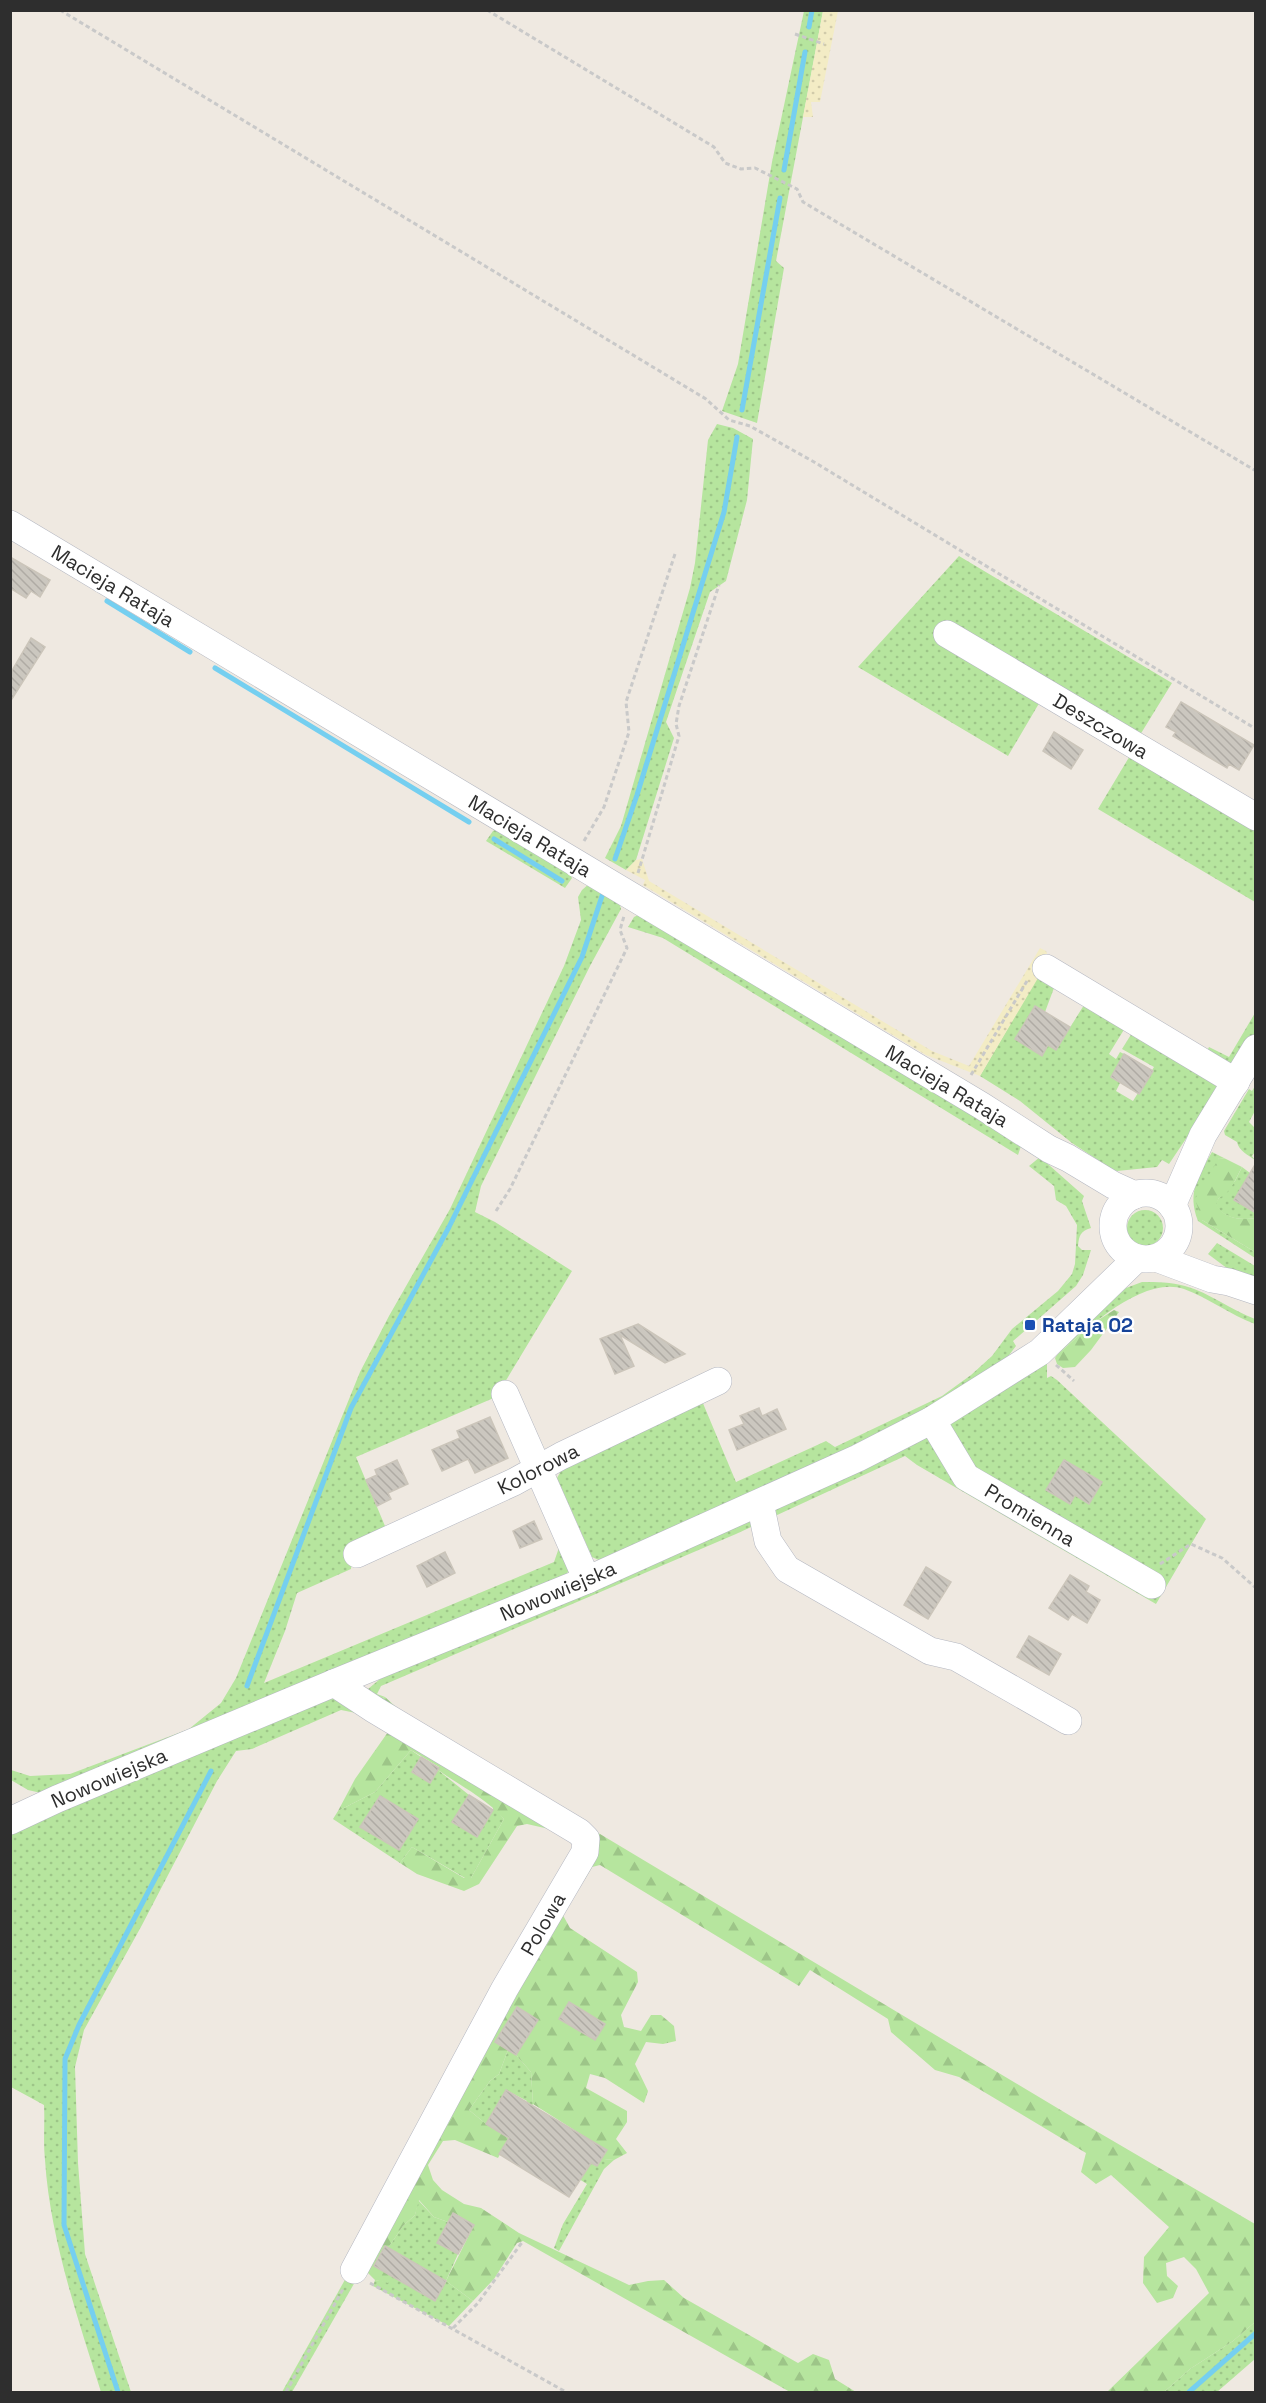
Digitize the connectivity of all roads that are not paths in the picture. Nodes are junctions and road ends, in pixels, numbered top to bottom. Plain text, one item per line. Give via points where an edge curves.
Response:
1 (10, 524) edge
2 (947, 634) dead end
3 (1256, 817) edge
4 (1046, 968) road end
5 (1256, 1048) edge
6 (1236, 1082) junction
7 (1203, 1135) junction
8 (1049, 1149) junction
9 (1141, 1194) junction
10 (1175, 1219) junction
11 (1114, 1230) junction
12 (1146, 1258) junction
13 (1229, 1282) junction
14 (1256, 1291) edge
15 (1079, 1315) junction
16 (718, 1381) dead end
17 (505, 1394) dead end
18 (932, 1420) junction
19 (539, 1469) junction
20 (760, 1503) junction
21 (357, 1554) dead end
22 (1153, 1575) road end
23 (587, 1580) junction
24 (334, 1683) junction
25 (1068, 1721) dead end
26 (10, 1821) edge
27 (354, 2270) road end

1 - 8 street, Macieja Rataja
2 - 3 street, Deszczowa
4 - 6 street
5 - 6 street
6 - 7 street
7 - 9 street via 1162,1182
7 - 10 street
8 - 9 street, Macieja Rataja
8 - 11 street, Macieja Rataja via 1092,1192
9 - 10 street via 1161,1196
9 - 11 street via 1116,1210
10 - 12 street via 1173,1244 1166,1252
10 - 13 street via 1191,1250
11 - 12 street via 1124,1251
11 - 15 street, Nowowiejska via 1107,1260
12 - 13 street
12 - 15 street, Nowowiejska
13 - 14 street
15 - 18 street, Nowowiejska via 1040,1352
16 - 19 street, Kolorowa
17 - 19 street
18 - 20 street, Nowowiejska
18 - 22 street, Promienna via 966,1477
19 - 21 street, Kolorowa
19 - 23 street
20 - 23 street, Nowowiejska
20 - 25 street via 768,1541 786,1569 930,1651 957,1657
23 - 24 street, Nowowiejska
24 - 26 street, Nowowiejska
24 - 27 street, Polowa via 586,1839 585,1852 504,1990

